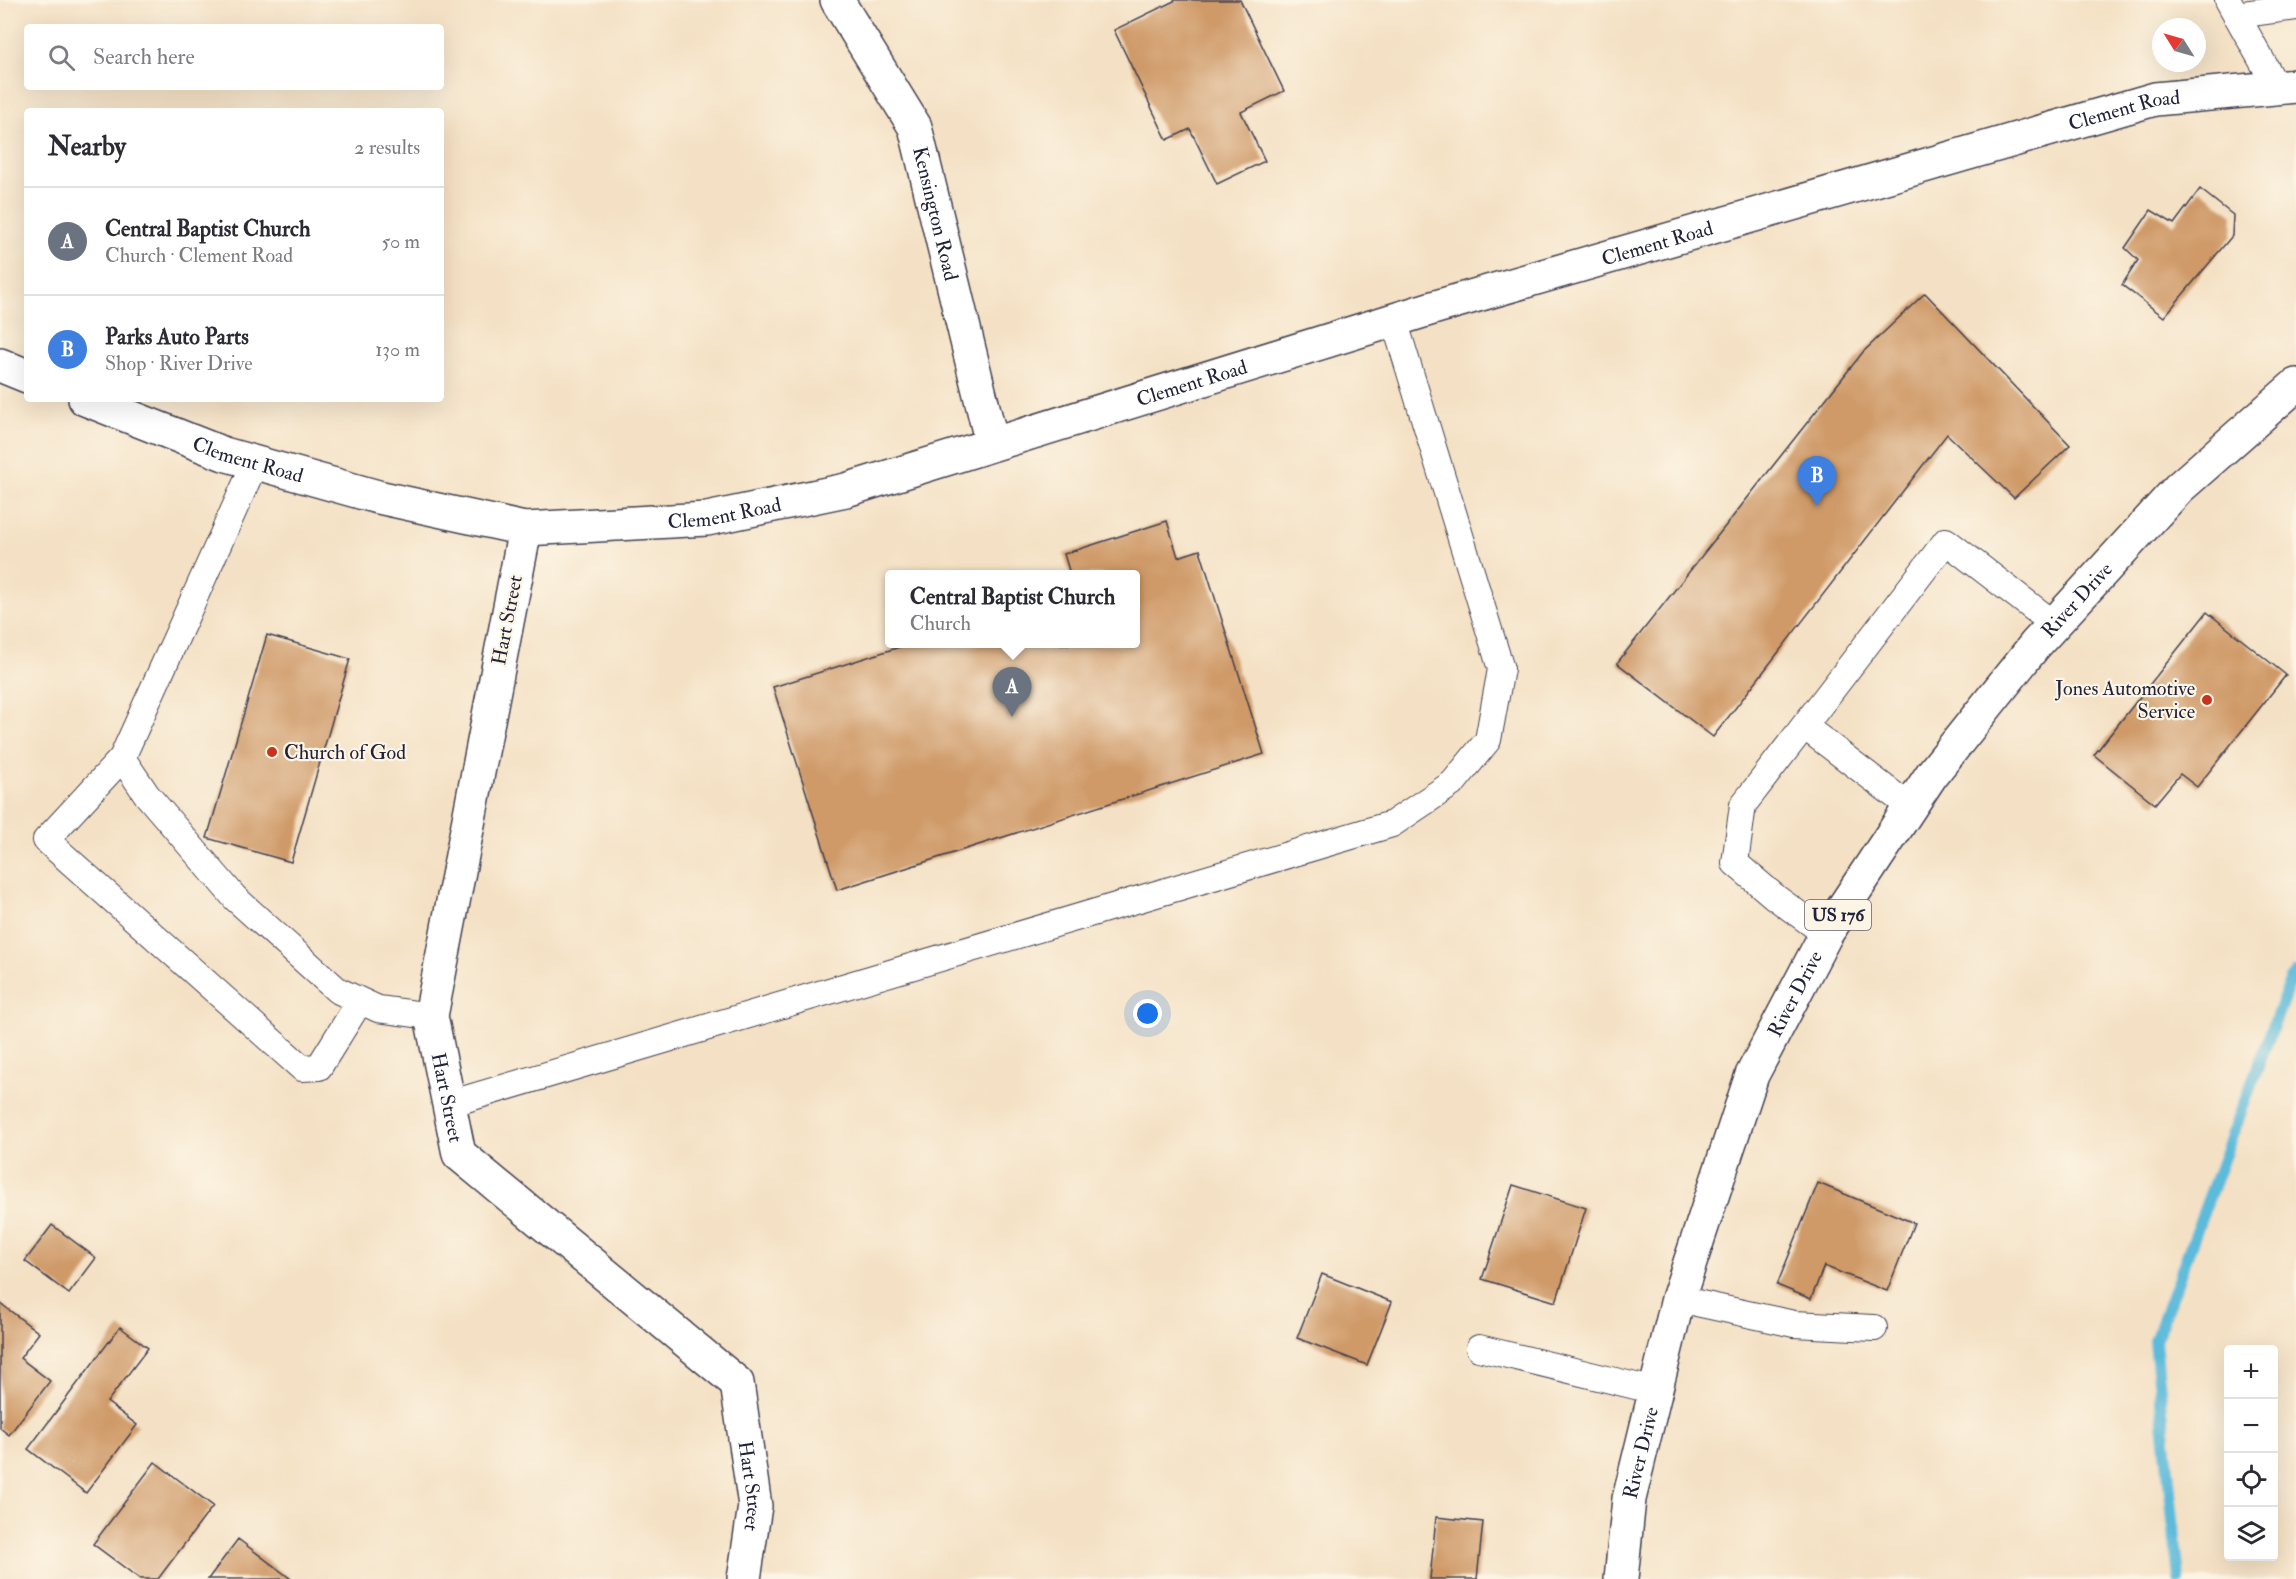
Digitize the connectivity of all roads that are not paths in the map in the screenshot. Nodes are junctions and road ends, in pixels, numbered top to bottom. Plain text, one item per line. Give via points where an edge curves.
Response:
1 (837, 0) edge
2 (2296, 7) edge
3 (2232, 8) edge
4 (2287, 87) edge
5 (1394, 320) junction
6 (0, 365) edge
7 (24, 375) edge
8 (2296, 385) edge
9 (93, 402) edge
10 (992, 444) junction
11 (255, 462) junction
12 (525, 529) junction
13 (2054, 624) junction
14 (1804, 726) junction
15 (122, 758) junction
16 (1910, 807) junction
17 (1826, 934) junction
18 (360, 1001) junction
19 (431, 1016) junction
20 (449, 1104) junction
21 (1678, 1299) junction
22 (1874, 1328) dead end
23 (1479, 1348) dead end
24 (1656, 1391) junction
25 (744, 1579) edge
26 (1621, 1579) edge

1 - 10 street, Kensington Road via 915,127
2 - 3 lane
3 - 4 lane
4 - 5 street, Clement Road via 2155,99
5 - 10 street, Clement Road
5 - 20 lane via 1501,669 1488,740 1454,783 1392,824
6 - 7 street
8 - 13 street, River Drive / US 176 via 2179,488
9 - 11 street, Clement Road
10 - 12 street, Clement Road via 846,490 707,519
11 - 12 street, Clement Road via 378,497
11 - 15 lane
12 - 19 street, Hart Street
13 - 14 lane via 1946,540
13 - 16 street, River Drive / US 176 via 1939,765
14 - 16 lane
14 - 17 lane via 1743,804 1735,863
15 - 18 lane via 147,795 235,898 337,990
15 - 18 lane via 46,840 302,1068 319,1067
16 - 17 street, River Drive / US 176
17 - 21 street, River Drive / US 176 via 1752,1075
18 - 19 lane via 378,1009
19 - 20 street, Hart Street
20 - 25 street, Hart Street via 459,1154 737,1383 754,1506
21 - 22 lane via 1794,1324
21 - 24 street, River Drive / US 176
23 - 24 lane
24 - 26 street, River Drive / US 176 via 1629,1499

